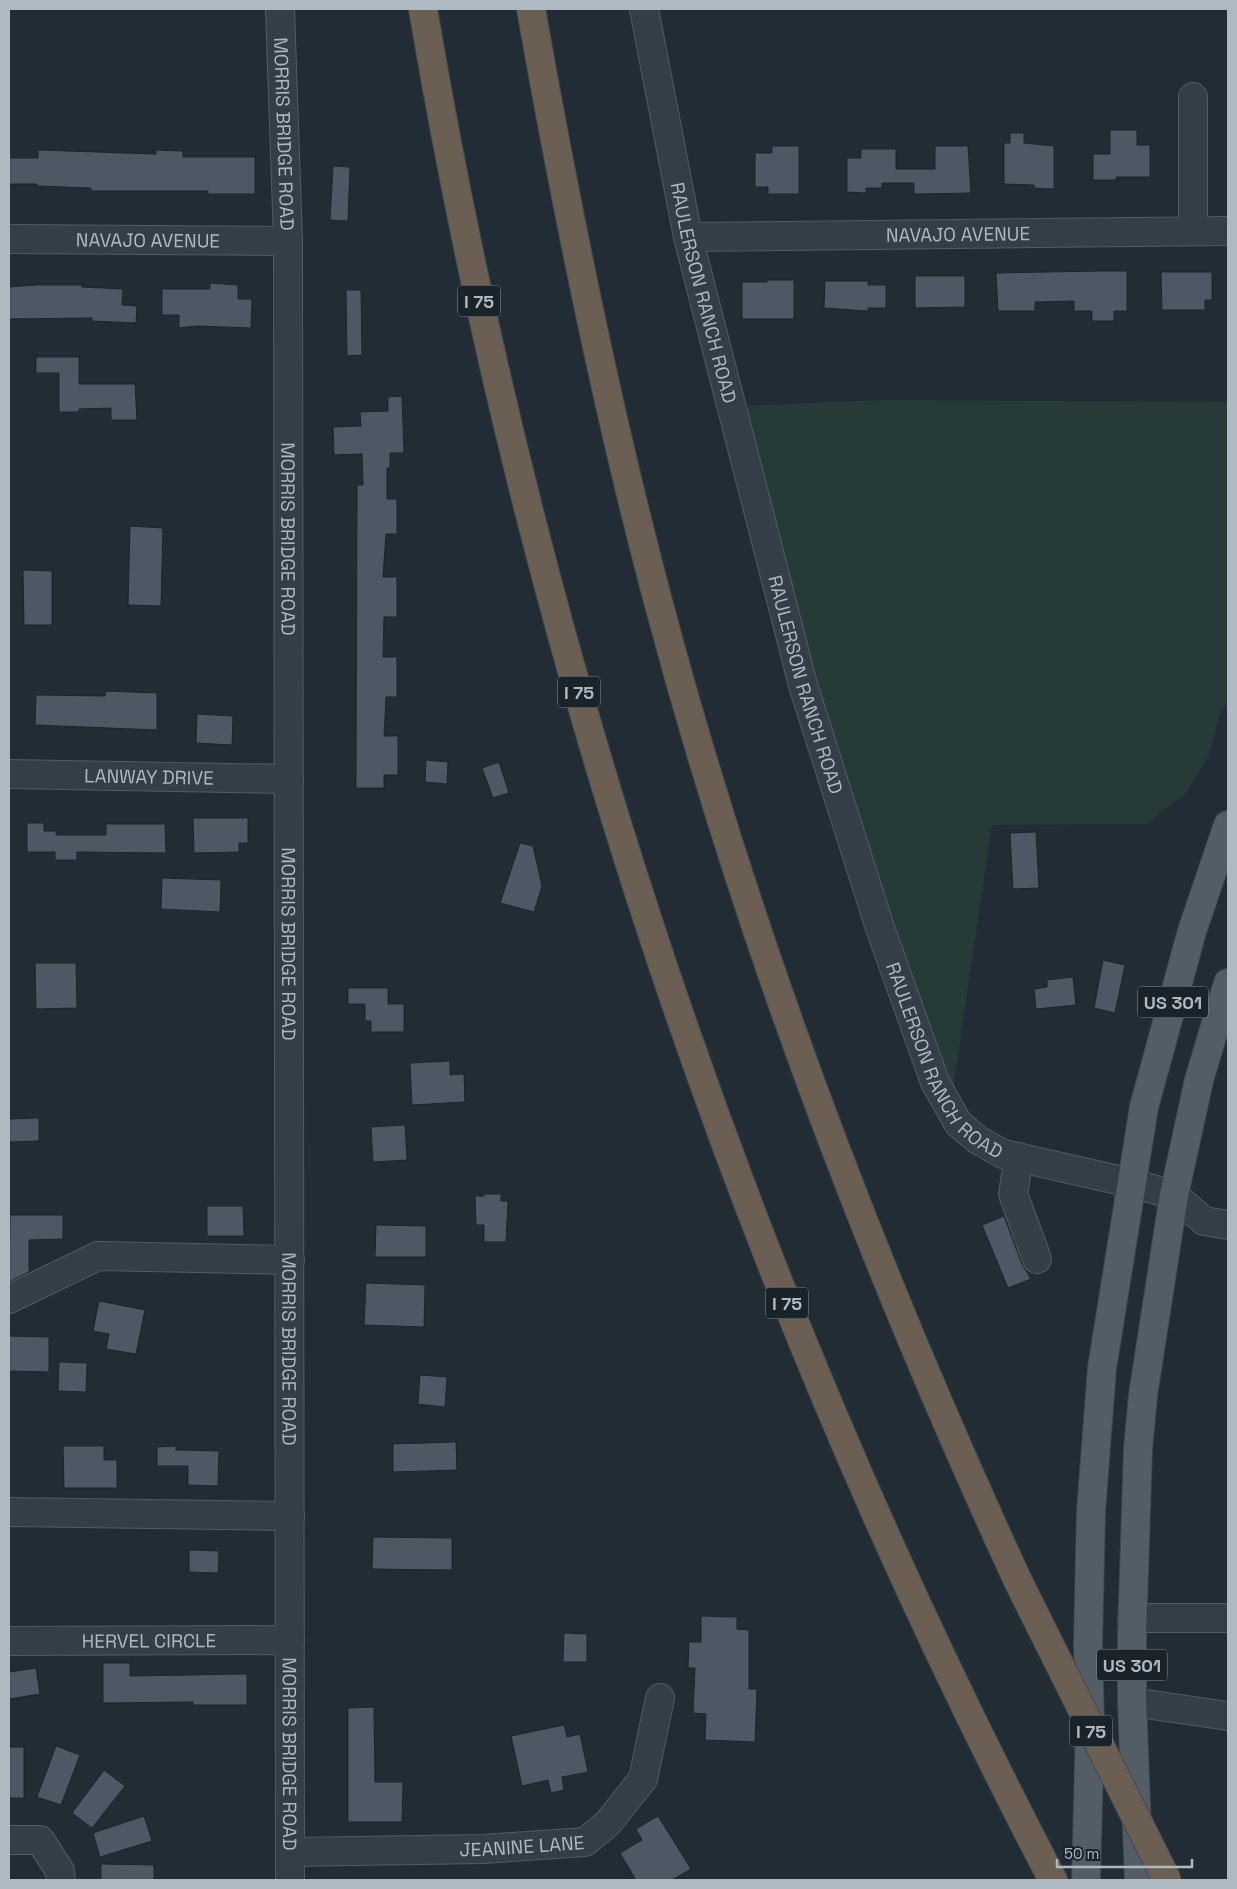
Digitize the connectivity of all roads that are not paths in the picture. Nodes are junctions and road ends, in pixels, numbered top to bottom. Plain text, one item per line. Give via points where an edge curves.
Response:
1 (280, 9) edge
2 (423, 9) edge
3 (531, 9) edge
4 (644, 9) edge
5 (1193, 97) dead end
6 (1193, 231) junction
7 (1228, 231) edge
8 (688, 236) junction
9 (9, 239) edge
10 (288, 241) junction
11 (9, 774) edge
12 (290, 779) junction
13 (1228, 825) edge
14 (1228, 983) edge
15 (1018, 1157) junction
16 (1131, 1183) junction
17 (1174, 1195) junction
18 (1228, 1225) edge
19 (1036, 1259) dead end
20 (290, 1260) junction
21 (9, 1299) edge
22 (9, 1512) edge
23 (290, 1516) junction
24 (1132, 1618) junction
25 (1228, 1618) edge
26 (290, 1640) junction
27 (9, 1641) edge
28 (660, 1698) dead end
29 (1132, 1702) junction
30 (1228, 1716) edge
31 (9, 1840) edge
32 (290, 1852) junction
33 (61, 1880) edge
34 (290, 1880) edge
35 (1053, 1880) edge
36 (1086, 1880) edge
37 (1139, 1880) edge
38 (1167, 1880) edge

1 - 10 street, MORRIS BRIDGE ROAD
2 - 35 highway, I 75 via 458,206 516,463 552,600 658,952 738,1178 818,1378 932,1638
3 - 38 highway, I 75, bridge via 550,118 618,440 658,602 751,908 814,1090 879,1259 1018,1580
4 - 8 street, RAULERSON RANCH ROAD
5 - 6 street
6 - 7 street, NAVAJO AVENUE
6 - 8 street, NAVAJO AVENUE
8 - 15 street, RAULERSON RANCH ROAD via 803,685 880,928 921,1043 944,1102 958,1123 1003,1154
9 - 10 street, NAVAJO AVENUE
10 - 12 street, MORRIS BRIDGE ROAD
11 - 12 street, LANWAY DRIVE
12 - 20 street, MORRIS BRIDGE ROAD
13 - 16 main road, US 301 via 1192,931 1144,1107
14 - 17 main road, US 301 via 1199,1080
15 - 16 street, RAULERSON RANCH ROAD
15 - 19 street via 1013,1194
16 - 17 street, RAULERSON RANCH ROAD
16 - 36 main road, US 301 via 1102,1368 1094,1443
17 - 18 street via 1204,1221
17 - 24 main road, US 301 via 1143,1395
20 - 21 street via 98,1256
20 - 23 street, MORRIS BRIDGE ROAD
22 - 23 street
23 - 26 street, MORRIS BRIDGE ROAD
24 - 25 street
24 - 29 main road, US 301
26 - 27 street, HERVEL CIRCLE
26 - 32 street, MORRIS BRIDGE ROAD
28 - 32 street, JEANINE LANE via 643,1779 608,1823 585,1842 483,1849
29 - 30 street
29 - 37 main road, US 301
31 - 33 street via 40,1840 60,1871
32 - 34 street, MORRIS BRIDGE ROAD

